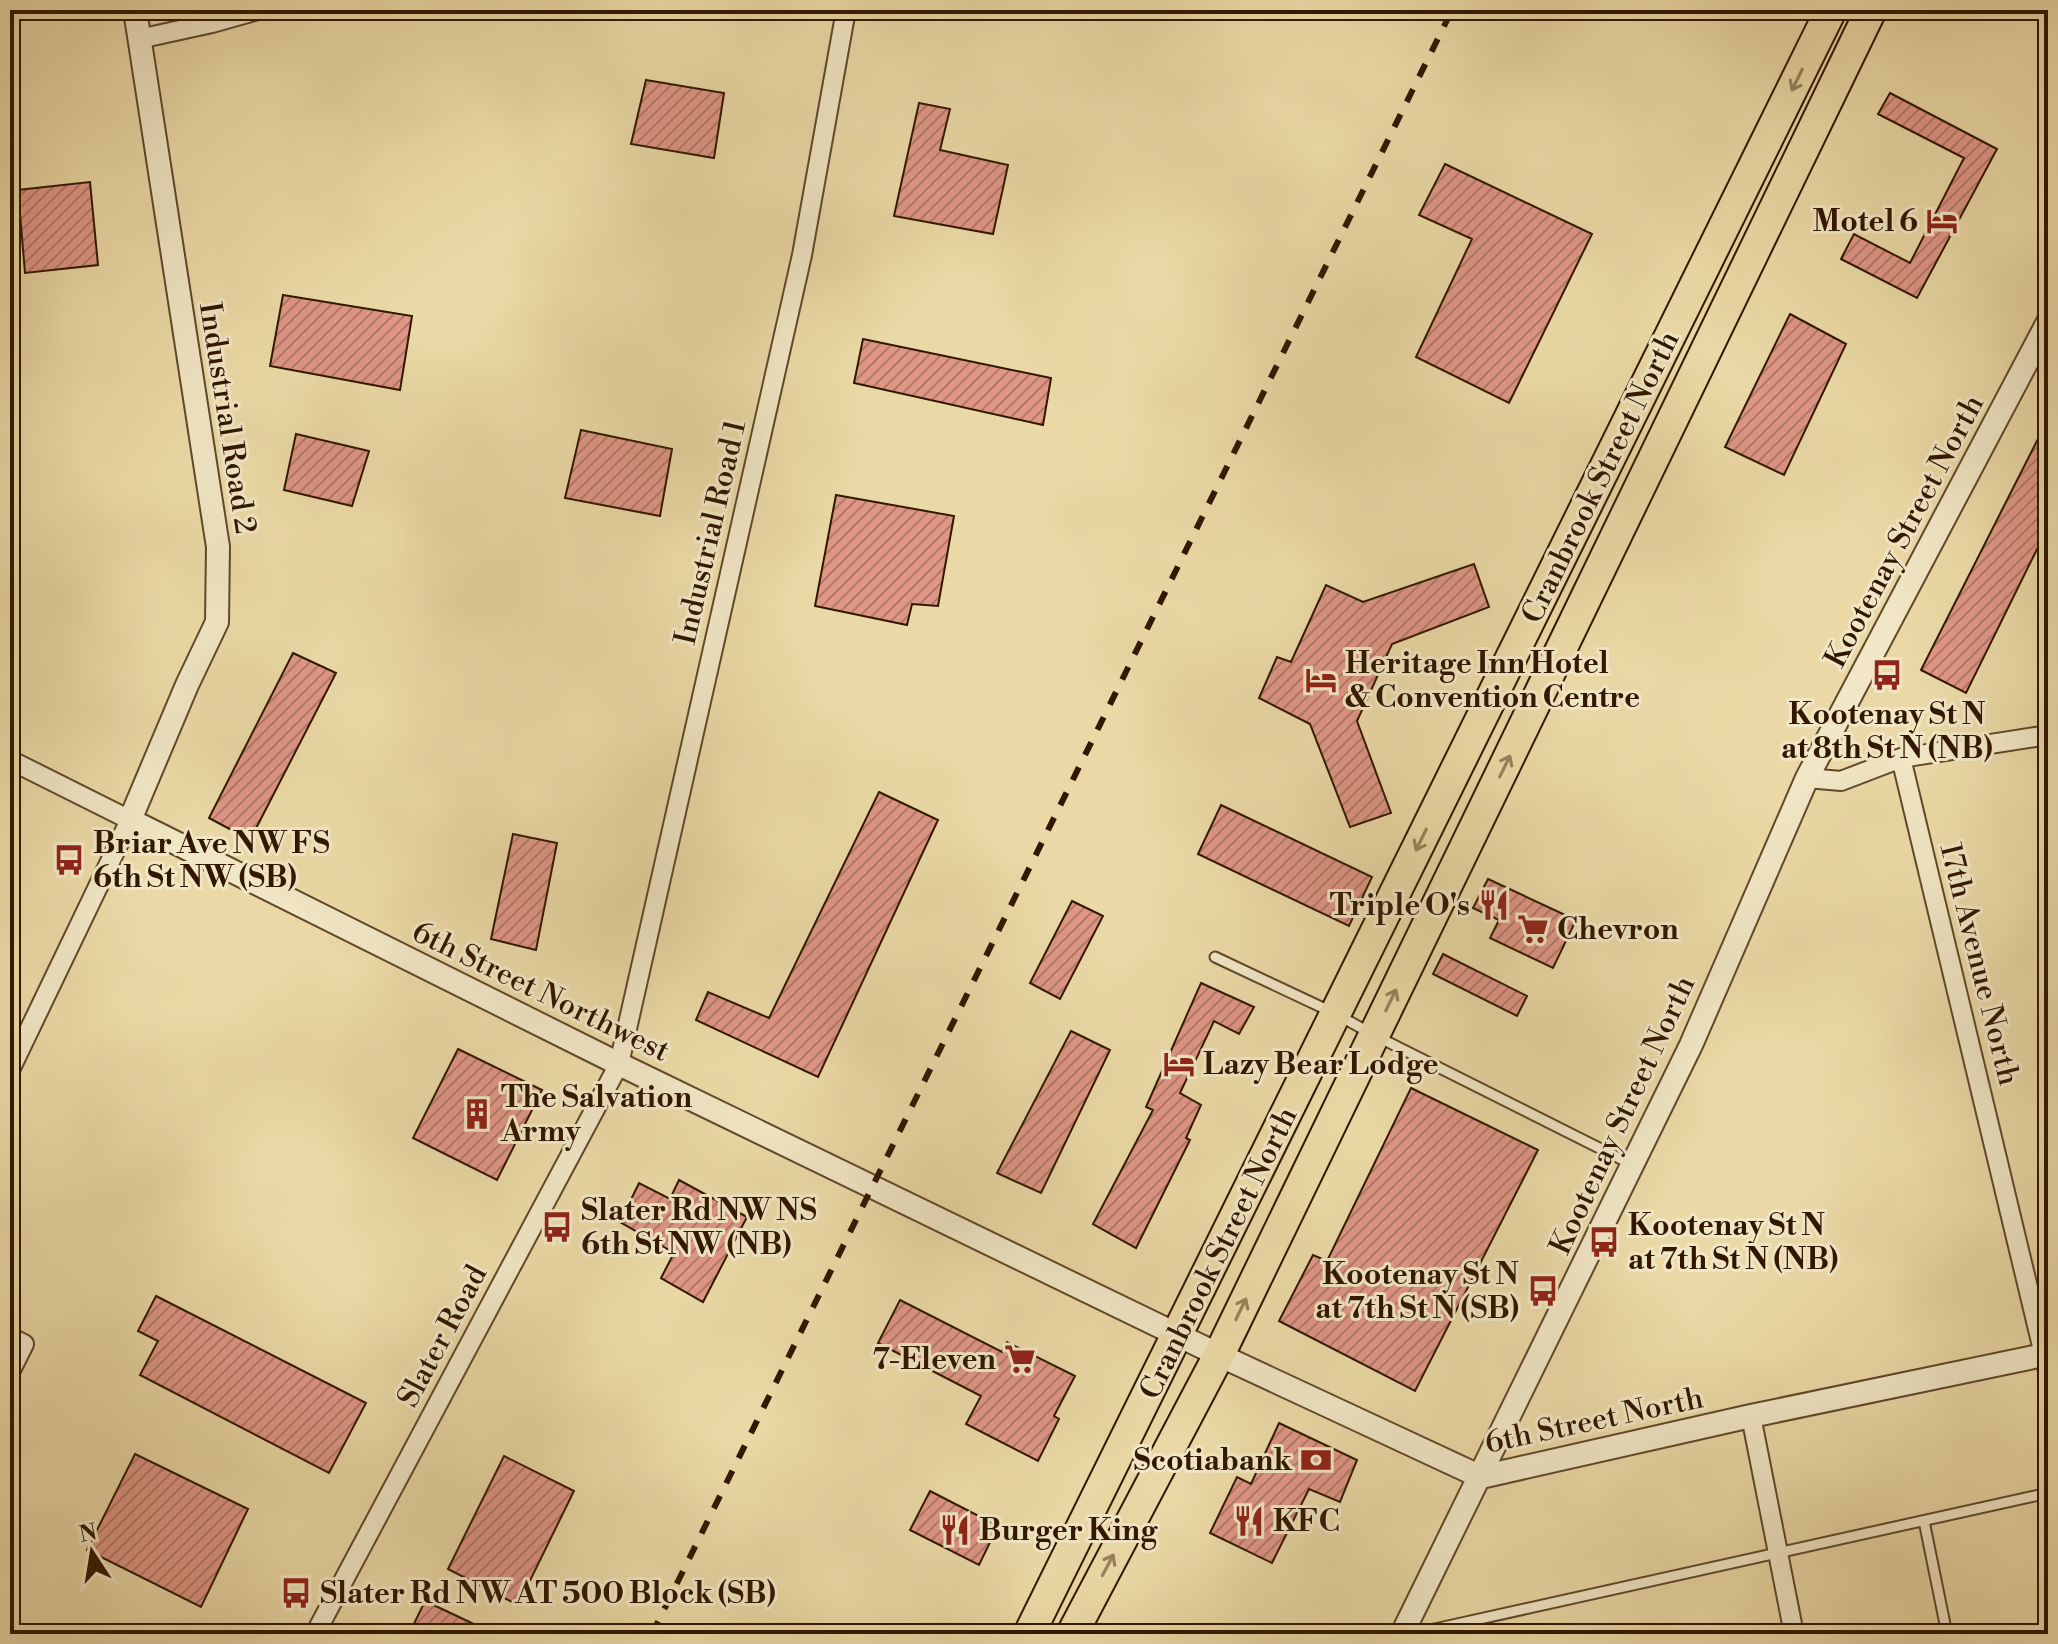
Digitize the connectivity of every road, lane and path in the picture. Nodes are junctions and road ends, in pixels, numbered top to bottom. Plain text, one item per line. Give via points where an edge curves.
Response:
1 (135, 10) edge
2 (258, 10) edge
3 (846, 10) edge
4 (1831, 10) edge
5 (1871, 10) edge
6 (139, 39) junction
7 (2048, 322) edge
8 (2048, 735) edge
9 (1901, 758) junction
10 (10, 760) edge
11 (1807, 778) junction
12 (130, 820) junction
13 (1215, 957) dead end
14 (1336, 1014) junction
15 (1374, 1035) junction
16 (619, 1064) junction
17 (10, 1070) edge
18 (1632, 1164) junction
19 (1178, 1335) junction
20 (17, 1341) edge
21 (1219, 1355) junction
22 (2047, 1360) edge
23 (10, 1372) edge
24 (1751, 1416) junction
25 (1481, 1477) junction
26 (2048, 1493) edge
27 (1924, 1521) junction
28 (1778, 1553) junction
29 (315, 1634) edge
30 (1029, 1634) edge
31 (1072, 1634) edge
32 (1402, 1634) edge
33 (1412, 1634) edge
34 (1794, 1634) edge
35 (1947, 1634) edge

1 - 6 street, Industrial Road 2
2 - 6 street
3 - 16 street, Industrial Road 1 via 802,255
4 -> 14 highway, Cranbrook Street North
15 -> 5 highway, Cranbrook Street North
6 - 12 street, Industrial Road 2 via 219,581 217,622
7 - 11 street, Kootenay Street North
8 - 9 street
9 - 11 street via 1841,781
9 - 22 street, 17th Avenue North
10 - 12 street, 6th Street Northwest
11 - 18 street, Kootenay Street North via 1691,1045
12 - 16 street, 6th Street Northwest
12 - 17 street
13 - 14 lane
14 - 15 lane
14 - 19 highway, Cranbrook Street North
15 - 18 lane
21 -> 15 highway, Cranbrook Street North
16 - 19 street, 6th Street Northwest
16 - 29 street, Slater Road
18 - 25 street, Kootenay Street North
19 - 21 street, 6th Street North
19 - 30 highway, Cranbrook Street North
20 - 23 street
21 - 25 street, 6th Street North
31 -> 21 highway, Cranbrook Street North
22 - 24 street, 6th Street North
24 - 25 street, 6th Street North
24 - 28 street
25 - 32 street, Kootenay Street North
26 - 27 lane
27 - 28 lane
27 - 35 lane
28 - 33 lane
28 - 34 street

